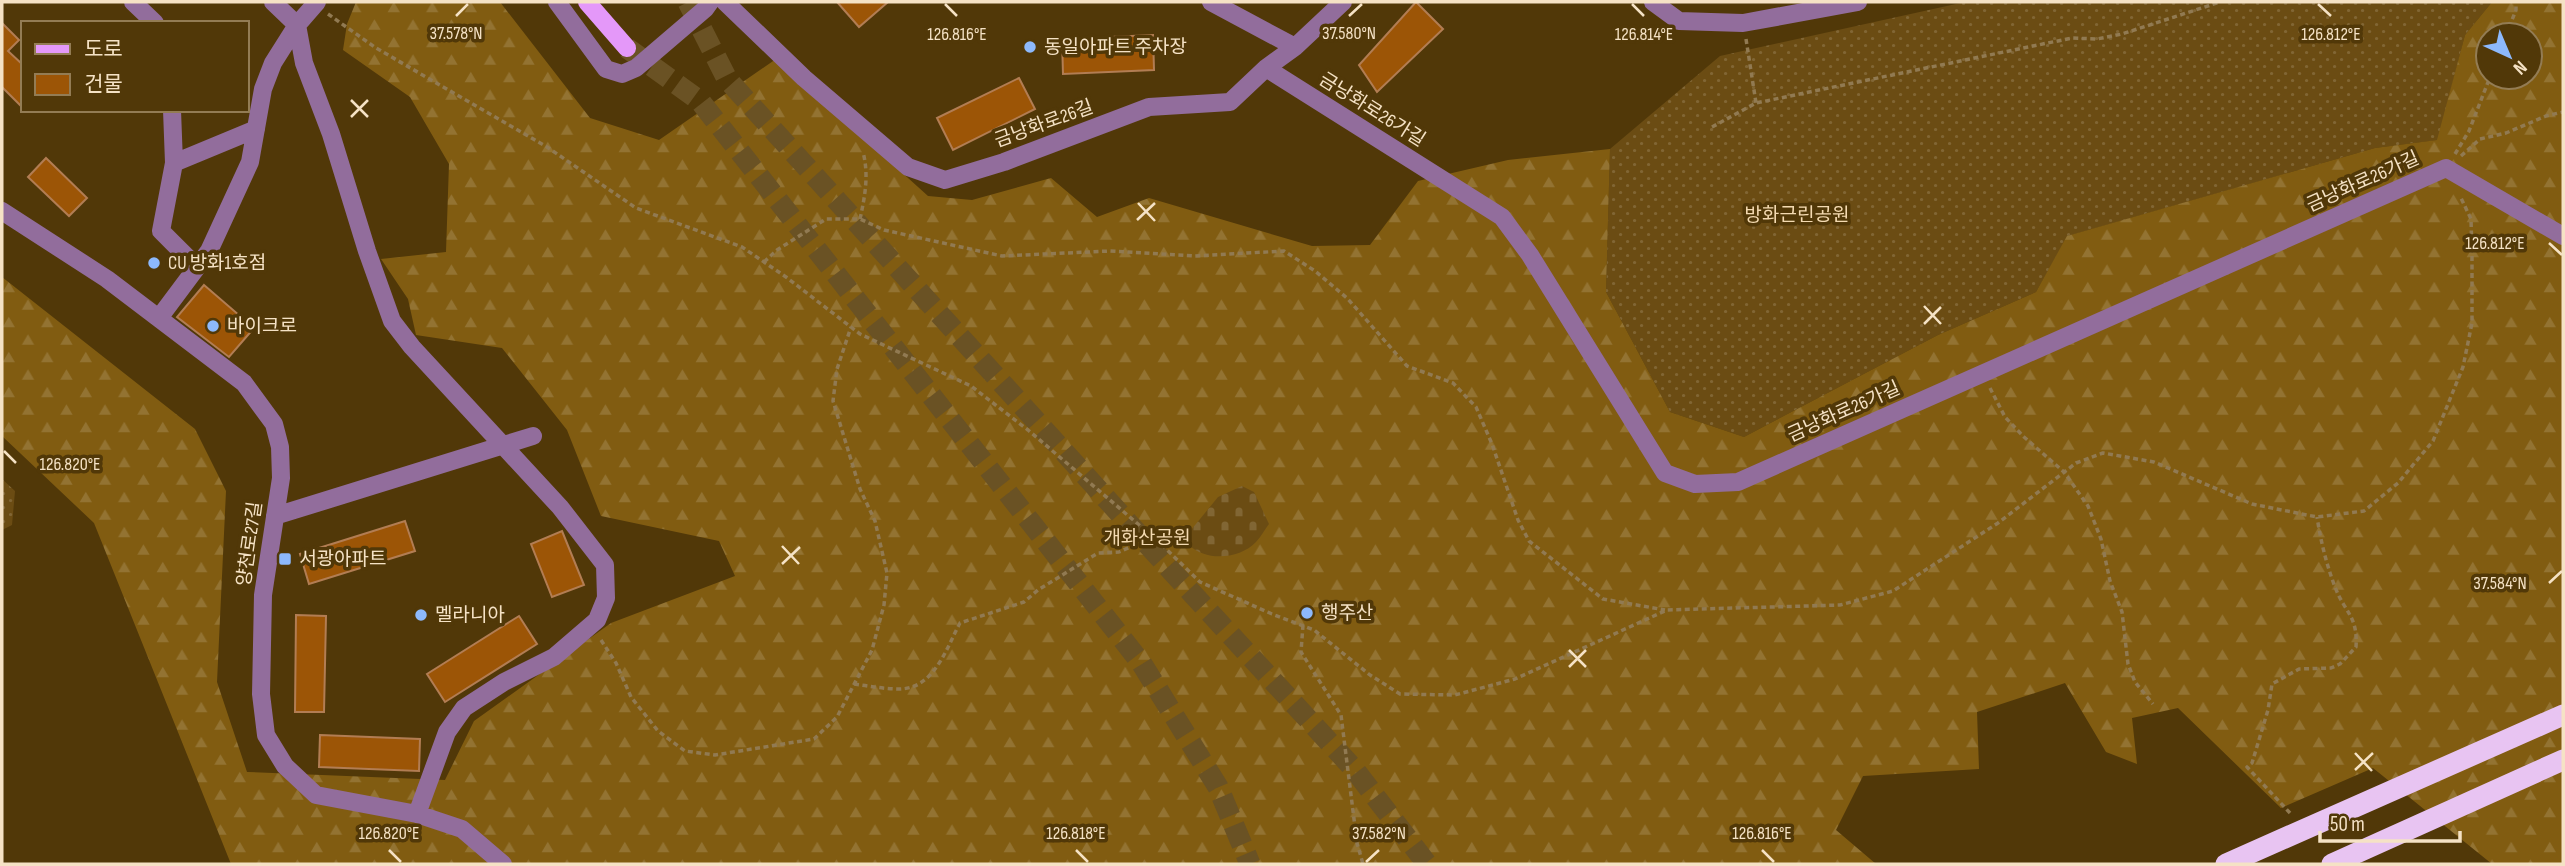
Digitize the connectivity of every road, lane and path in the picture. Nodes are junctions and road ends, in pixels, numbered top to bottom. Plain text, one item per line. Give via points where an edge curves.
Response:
1 (133, 2) edge
2 (273, 2) edge
3 (557, 2) edge
4 (587, 2) edge
5 (710, 2) edge
6 (725, 2) edge
7 (1211, 2) edge
8 (1343, 2) edge
9 (1653, 2) edge
10 (1858, 2) edge
11 (2220, 2) edge
12 (2516, 2) edge
13 (316, 3) edge
14 (153, 21) edge
15 (2512, 21) edge
16 (1744, 23) junction
17 (297, 25) junction
18 (1295, 47) junction
19 (627, 48) tunnel mouth
20 (1266, 68) junction
21 (2485, 91) edge
22 (1756, 103) junction
23 (172, 112) edge
24 (2563, 112) edge
25 (857, 124) junction
26 (1713, 127) dead end
27 (256, 129) junction
28 (174, 163) junction
29 (2446, 168) junction
30 (2, 211) edge
31 (860, 219) junction
32 (2563, 236) edge
33 (764, 262) junction
34 (197, 267) junction
35 (159, 318) junction
36 (851, 327) junction
37 (1983, 373) junction
38 (533, 436) dead end
39 (506, 446) junction
40 (2064, 472) junction
41 (275, 516) junction
42 (2317, 517) junction
43 (1153, 537) junction
44 (1667, 610) junction
45 (1303, 625) junction
46 (587, 629) junction
47 (854, 684) junction
48 (2153, 704) dead end
49 (2563, 715) edge
50 (2563, 760) edge
51 (2290, 813) dead end
52 (417, 814) junction
53 (503, 864) edge
54 (1363, 864) edge
55 (2226, 864) edge
56 (2332, 864) edge

1 - 14 street
2 - 17 street
3 - 5 street via 607,69 622,74 636,68
4 - 19 main road
6 - 25 street, 금낭화로26길
7 - 18 street
8 - 18 street, 금낭화로26길
9 - 16 street via 1679,21
10 - 16 street
11 - 22 path via 2122,34 2072,38
12 - 15 path
13 - 17 street
13 - 33 path via 376,48 547,147 636,208 742,247
16 - 22 path
17 - 27 street via 272,63
17 - 39 street via 304,64 393,321
18 - 20 street, 금낭화로26길
20 - 25 street, 금낭화로26길 via 1230,102 1149,107 944,180 908,167
20 - 37 street, 금낭화로26가길 via 1502,217 1556,295 1665,473 1695,484 1738,482
21 - 29 path via 2469,131
22 - 26 path
23 - 28 street
24 - 29 path via 2480,139
25 - 31 path via 867,168
27 - 28 street
27 - 34 street via 250,162 209,251
28 - 34 street via 161,231
29 - 32 street, 금낭화로26가길
29 - 37 street, 금낭화로26가길
29 - 42 path via 2470,219 2472,256 2472,323 2454,393 2433,441 2398,483 2364,512
30 - 35 street, 양천로27길
31 - 33 path via 827,219
31 - 44 path via 884,230 1002,256 1284,251 1347,298 1408,366 1453,383 1476,407 1529,541 1602,599
33 - 36 path
34 - 35 street
35 - 41 street, 양천로27길 via 244,383 274,424 281,478
36 - 43 path via 971,386
36 - 47 path via 837,369 833,401 860,489 875,521 887,573 872,650
37 - 40 path via 2005,417
38 - 39 street
39 - 41 street
39 - 46 street via 605,565 606,598 597,620
40 - 42 path via 2103,453 2116,455 2154,463 2252,504
40 - 44 path via 1998,523 1893,591 1840,605
40 - 48 path via 2088,506 2102,539 2110,582 2122,612 2128,664 2135,682
41 - 52 street, 양천로27길 via 263,596 261,694 266,735 285,766 316,795
42 - 51 path via 2323,557 2357,628 2356,647 2340,664 2299,669 2272,684 2252,763 2247,766
43 - 45 path via 1200,582
43 - 47 path via 1119,552 1098,554 1024,602 960,623 933,674 918,686 901,690
44 - 45 path via 1514,679 1455,695 1400,694
45 - 54 path via 1301,652 1341,715
46 - 47 path via 605,643 631,697 658,731 685,751 716,755 814,739 837,717
46 - 52 street via 554,657 464,708 447,732
49 - 55 highway
50 - 56 highway
52 - 53 street, 양천로27길 via 462,829

